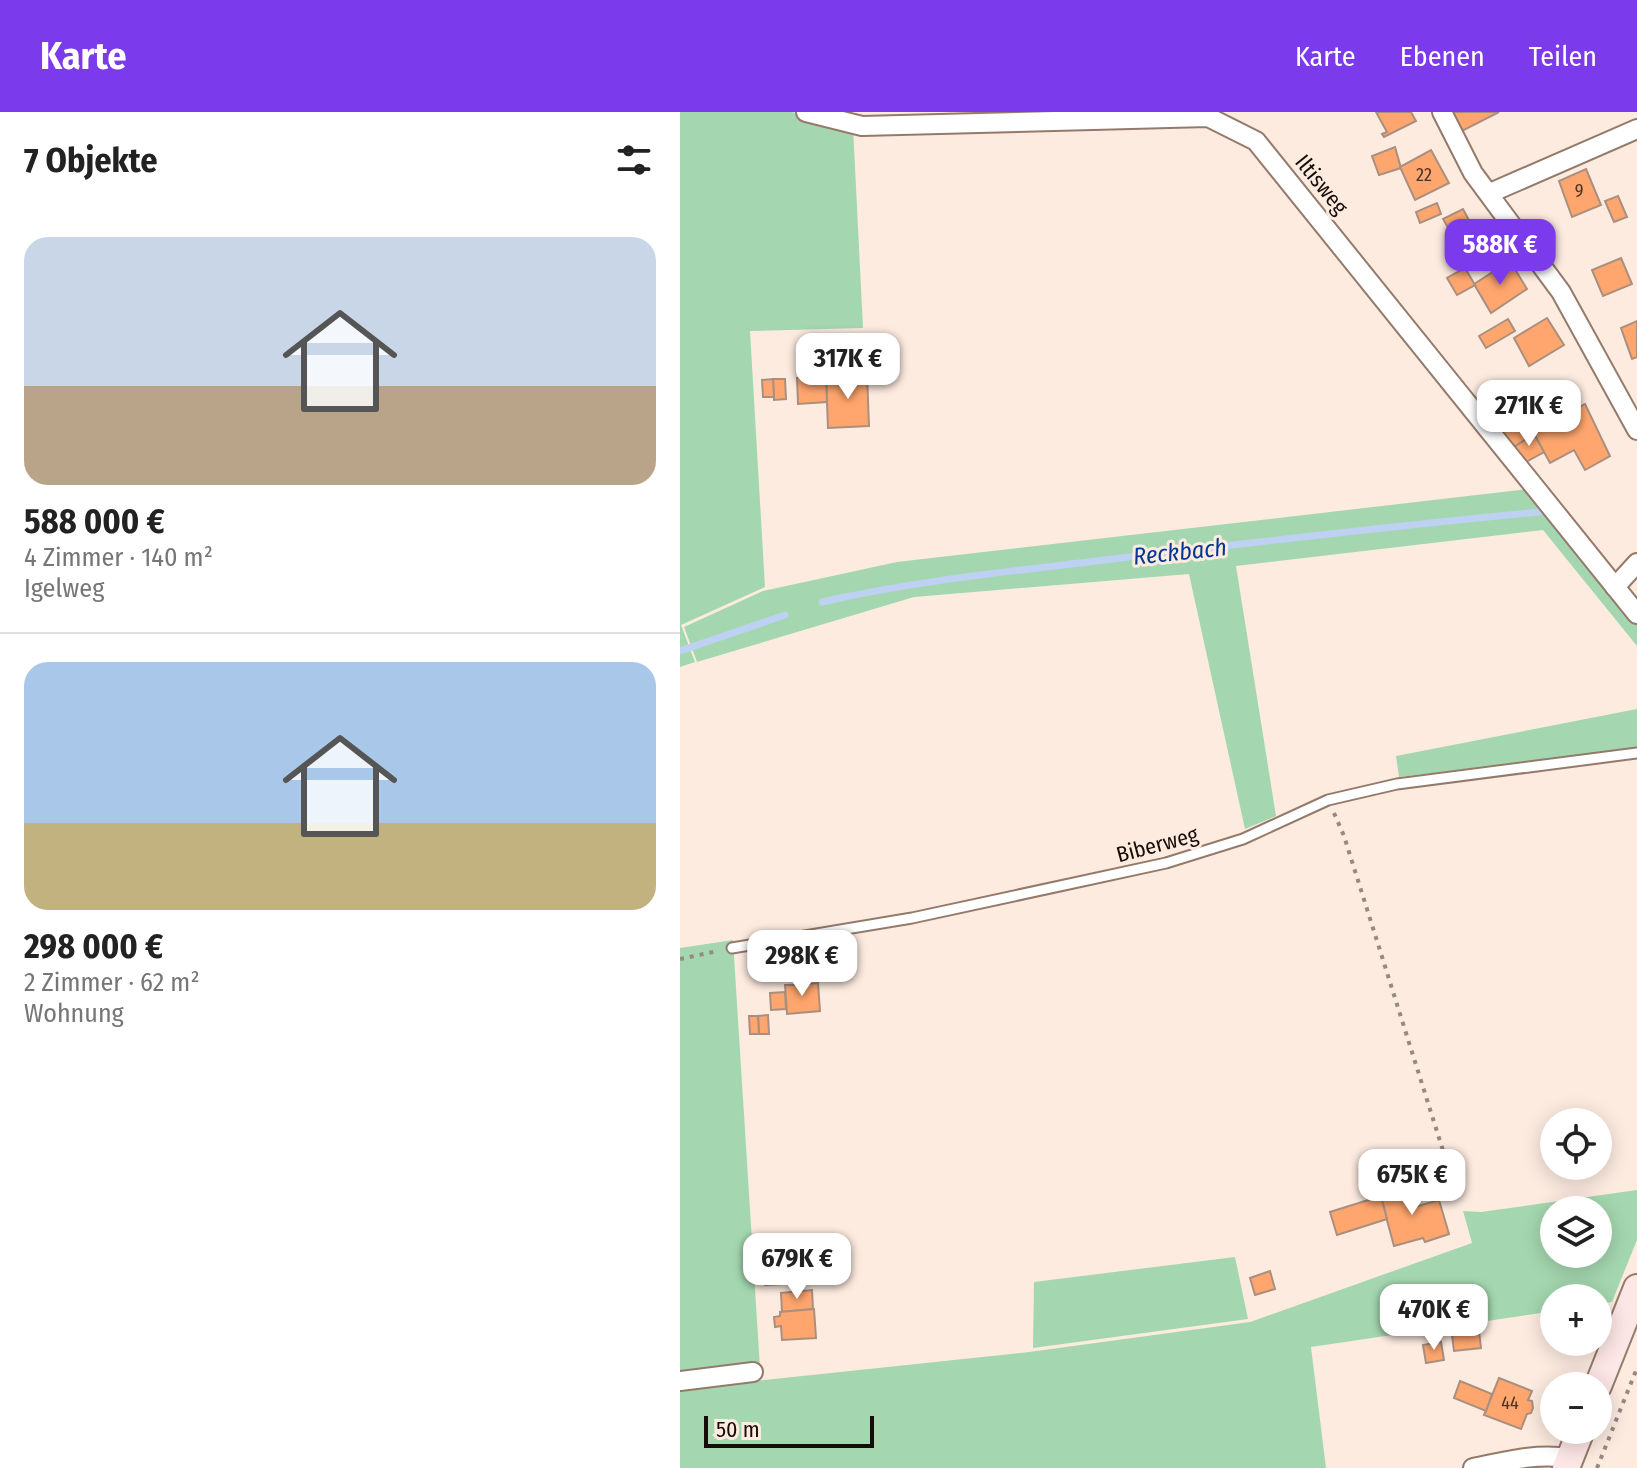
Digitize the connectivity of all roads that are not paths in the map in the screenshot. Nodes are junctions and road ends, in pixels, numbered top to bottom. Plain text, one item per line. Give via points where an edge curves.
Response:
1 (806, 112) edge
2 (1442, 112) edge
3 (1637, 129) edge
4 (1490, 193) junction
5 (1637, 430) edge
6 (1637, 563) edge
7 (1615, 587) junction
8 (1637, 614) edge
9 (1637, 753) edge
10 (732, 948) road end
11 (1637, 1288) edge
12 (753, 1372) dead end
13 (1604, 1372) edge
14 (680, 1381) edge
15 (1575, 1444) edge
16 (1568, 1463) edge
17 (1473, 1468) edge

1 - 7 street, Iltisweg via 862,126 1208,117 1256,141
2 - 4 street via 1473,173
3 - 4 street
4 - 5 street via 1561,292
6 - 7 street
7 - 8 street, Iltisweg
9 - 10 lane, Biberweg via 1397,784 1328,800 1243,839 1166,863 912,918
11 - 13 main road
12 - 14 street
15 - 16 main road
16 - 17 street via 1547,1455

